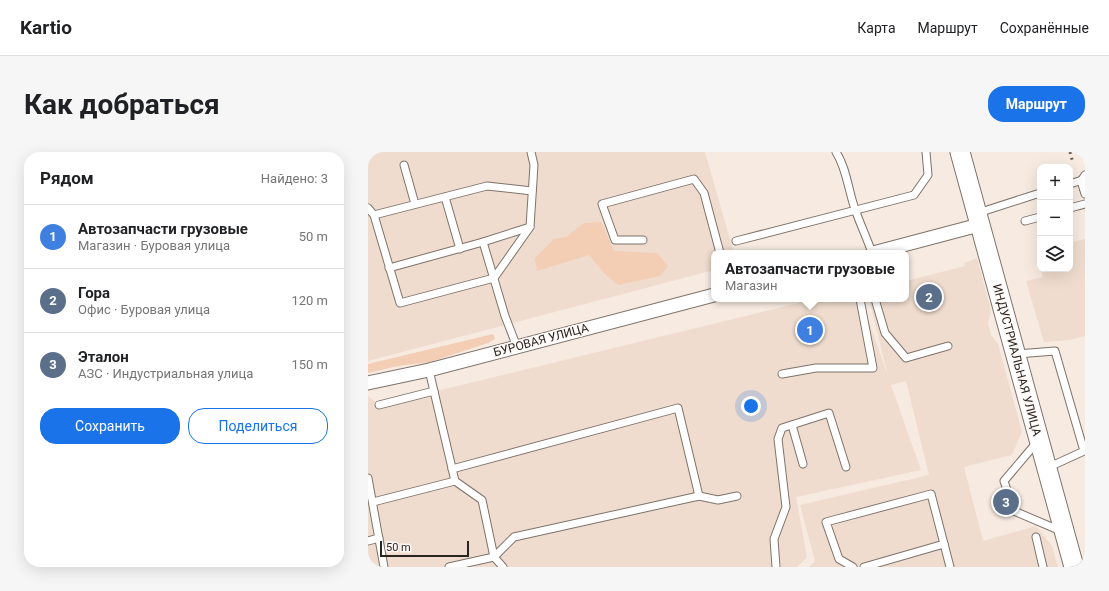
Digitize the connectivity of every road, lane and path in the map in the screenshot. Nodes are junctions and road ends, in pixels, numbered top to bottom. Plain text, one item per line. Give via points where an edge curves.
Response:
1 (531, 152) edge
2 (836, 152) edge
3 (926, 152) edge
4 (960, 152) edge
5 (404, 165) dead end
6 (1084, 178) edge
7 (1073, 183) edge
8 (532, 191) junction
9 (1085, 194) edge
10 (1037, 195) edge
11 (445, 197) junction
12 (415, 204) junction
13 (1085, 204) edge
14 (1073, 207) edge
15 (368, 208) edge
16 (855, 209) junction
17 (374, 215) junction
18 (1037, 218) edge
19 (978, 219) junction
20 (1025, 222) dead end
21 (530, 227) junction
22 (643, 240) dead end
23 (736, 241) dead end
24 (483, 242) junction
25 (460, 249) junction
26 (719, 250) edge
27 (871, 250) edge
28 (881, 250) edge
29 (389, 268) junction
30 (494, 278) junction
31 (711, 296) edge
32 (861, 302) edge
33 (876, 302) edge
34 (948, 346) dead end
35 (517, 347) junction
36 (1015, 354) junction
37 (429, 370) junction
38 (782, 374) dead end
39 (368, 384) edge
40 (434, 391) junction
41 (379, 405) dead end
42 (792, 425) junction
43 (1039, 440) junction
44 (804, 464) dead end
45 (846, 467) dead end
46 (1047, 468) junction
47 (452, 469) junction
48 (368, 478) edge
49 (455, 481) junction
50 (699, 496) junction
51 (737, 496) dead end
52 (373, 502) junction
53 (1064, 532) junction
54 (1036, 537) dead end
55 (379, 538) junction
56 (368, 541) edge
57 (944, 544) junction
58 (494, 557) junction
59 (384, 567) edge
60 (449, 567) edge
61 (503, 567) edge
62 (776, 567) edge
63 (853, 567) edge
64 (864, 567) edge
65 (950, 567) edge
66 (1043, 567) edge
67 (1074, 567) edge

1 - 8 lane via 534,165
2 - 16 lane via 841,160
3 - 16 lane via 928,175 914,194
4 - 19 main road, ИНДУСТРИАЛЬНАЯ УЛИЦА
5 - 12 lane
6 - 7 lane
6 - 9 lane
8 - 11 lane via 487,186
8 - 21 lane
10 - 19 lane
11 - 12 lane
11 - 25 lane
12 - 17 lane
13 - 14 lane
15 - 17 lane
16 - 23 lane
16 - 27 lane
17 - 29 lane
18 - 20 lane
19 - 28 street
19 - 36 main road, ИНДУСТРИАЛЬНАЯ УЛИЦА
21 - 24 lane
21 - 30 lane
22 - 26 lane via 615,240 602,204 694,179 704,193
24 - 25 lane
24 - 30 lane
25 - 29 lane
29 - 30 lane via 400,303
30 - 35 lane
31 - 35 street, БУРОВАЯ УЛИЦА
32 - 38 lane via 873,368 816,368
33 - 34 lane via 885,333 906,358
35 - 37 street, БУРОВАЯ УЛИЦА
36 - 43 main road, ИНДУСТРИАЛЬНАЯ УЛИЦА
36 - 46 lane via 1055,351 1084,451
37 - 39 street, БУРОВАЯ УЛИЦА
37 - 40 lane
40 - 41 lane
40 - 47 lane
42 - 44 lane
42 - 45 lane via 829,412
42 - 62 lane via 782,428 778,438 786,507 774,539
43 - 46 main road, ИНДУСТРИАЛЬНАЯ УЛИЦА
43 - 53 lane via 1004,481 1014,511
46 - 53 main road, ИНДУСТРИАЛЬНАЯ УЛИЦА
47 - 49 lane
47 - 50 lane via 678,408
48 - 52 lane
49 - 52 lane
49 - 58 lane via 482,500
50 - 51 lane via 718,500
50 - 58 lane via 514,537
52 - 55 lane
53 - 67 main road, ИНДУСТРИАЛЬНАЯ УЛИЦА
54 - 66 lane
55 - 56 lane
55 - 59 lane
57 - 63 lane via 930,494 826,522 839,559
57 - 64 lane
57 - 65 lane
58 - 60 lane
58 - 61 lane

